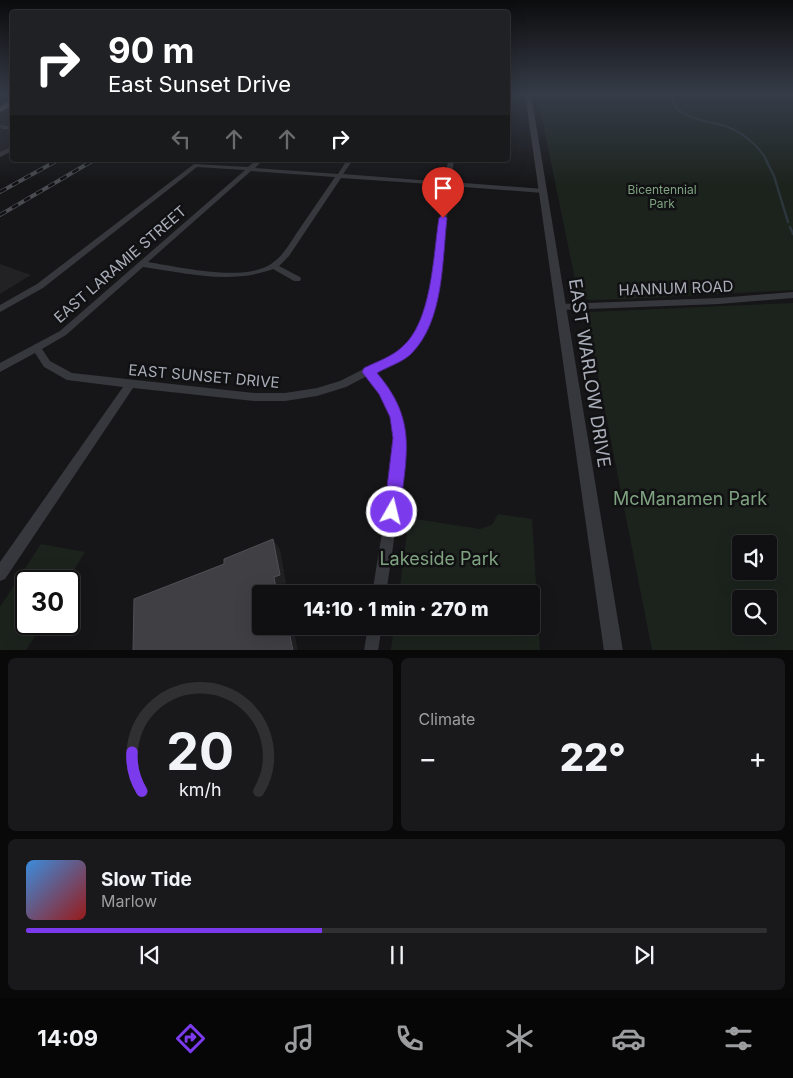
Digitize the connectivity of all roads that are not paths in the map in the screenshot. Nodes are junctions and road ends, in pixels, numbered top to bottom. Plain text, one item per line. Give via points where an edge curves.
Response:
1 (533, 124) edge
2 (258, 162) edge
3 (349, 162) edge
4 (451, 162) edge
5 (249, 169) junction
6 (339, 176) junction
7 (448, 184) junction
8 (543, 191) junction
9 (142, 264) junction
10 (274, 267) junction
11 (297, 279) dead end
12 (793, 295) edge
13 (561, 307) junction
14 (0, 309) edge
15 (37, 349) junction
16 (0, 368) edge
17 (368, 372) junction
18 (130, 384) junction
19 (0, 574) edge
20 (380, 585) edge
21 (373, 635) edge
22 (371, 650) edge
23 (614, 650) edge

1 - 8 street, EAST WARLOW DRIVE
2 - 5 street, EAST LARAMIE STREET
3 - 6 street
4 - 7 street, EAST SUNSET DRIVE
5 - 6 street
5 - 9 street, EAST LARAMIE STREET
5 - 14 street via 196,165 40,286
6 - 7 street
6 - 10 street
7 - 8 street
7 - 17 street, EAST SUNSET DRIVE via 432,303 423,329 406,352
8 - 13 street, EAST WARLOW DRIVE
9 - 10 street via 231,275 254,274
9 - 15 street, EAST LARAMIE STREET via 63,333
10 - 11 street
12 - 13 street, HANNUM ROAD
13 - 23 street, EAST WARLOW DRIVE
15 - 16 street, EAST LARAMIE STREET
15 - 18 street, EAST SUNSET DRIVE via 47,364 70,377
17 - 18 street, EAST SUNSET DRIVE via 317,392 285,397 254,397
17 - 20 street via 384,390 397,417 400,438 399,465
18 - 19 street
21 - 22 street

